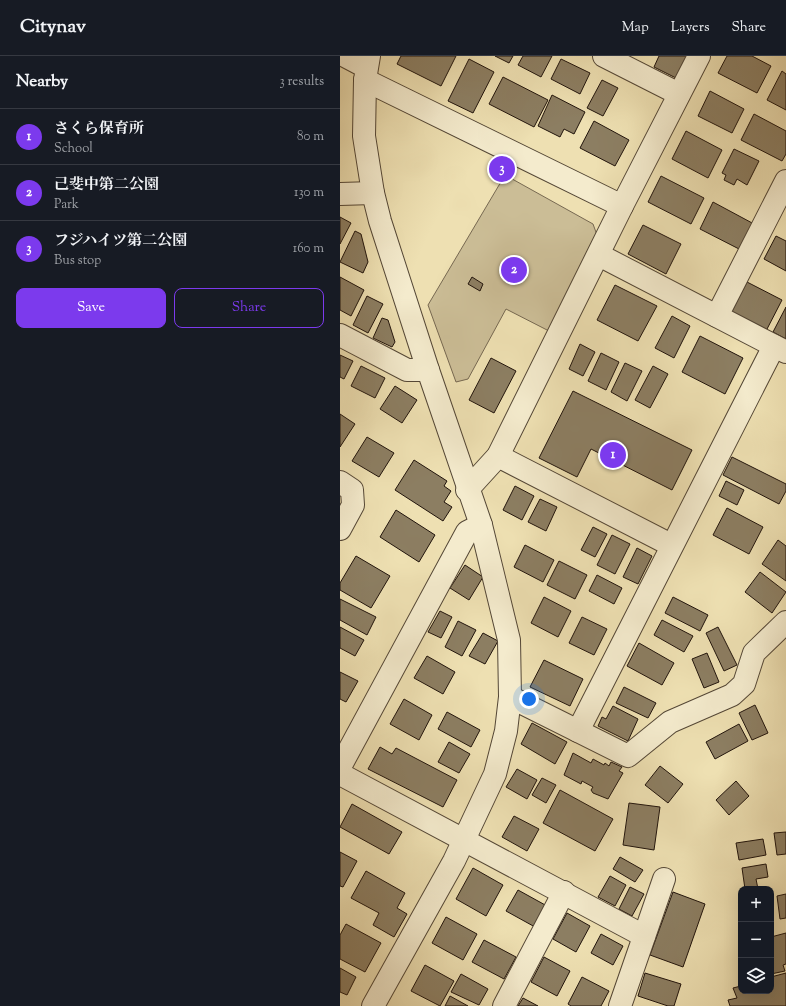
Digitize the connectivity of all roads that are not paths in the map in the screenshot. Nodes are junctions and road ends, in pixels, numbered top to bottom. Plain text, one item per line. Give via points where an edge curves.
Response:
1 (345, 56) edge
2 (604, 56) edge
3 (699, 56) edge
4 (367, 67) edge
5 (680, 94) junction
6 (786, 181) edge
7 (373, 193) junction
8 (340, 194) edge
9 (622, 206) junction
10 (599, 254) junction
11 (717, 316) junction
12 (340, 335) edge
13 (780, 349) edge
14 (428, 370) junction
15 (498, 456) junction
16 (340, 482) edge
17 (467, 490) junction
18 (481, 525) junction
19 (340, 529) edge
20 (672, 545) junction
21 (786, 622) edge
22 (510, 697) junction
23 (578, 731) junction
24 (340, 767) edge
25 (340, 774) edge
26 (465, 839) junction
27 (664, 879) dead end
28 (564, 892) junction
29 (644, 936) junction
30 (373, 1006) edge
31 (504, 1006) edge
32 (620, 1006) edge

1 - 4 street
2 - 5 street
3 - 5 street
4 - 7 street via 364,136
4 - 9 street
5 - 9 street
6 - 11 street
7 - 8 street
7 - 14 street
9 - 10 street
10 - 11 street
10 - 15 street
11 - 13 street
12 - 14 street via 407,370
13 - 20 street
14 - 17 street
15 - 17 street
15 - 20 street
16 - 19 street via 352,490 353,504
17 - 18 street
18 - 22 street via 509,640
18 - 24 street via 467,532
20 - 23 street
21 - 23 street via 754,653 744,684 732,694 670,722 628,756
22 - 23 street
22 - 26 street via 506,731 495,774
25 - 26 street
26 - 28 street
26 - 30 street
27 - 29 street
28 - 29 street
28 - 31 street
29 - 32 street

